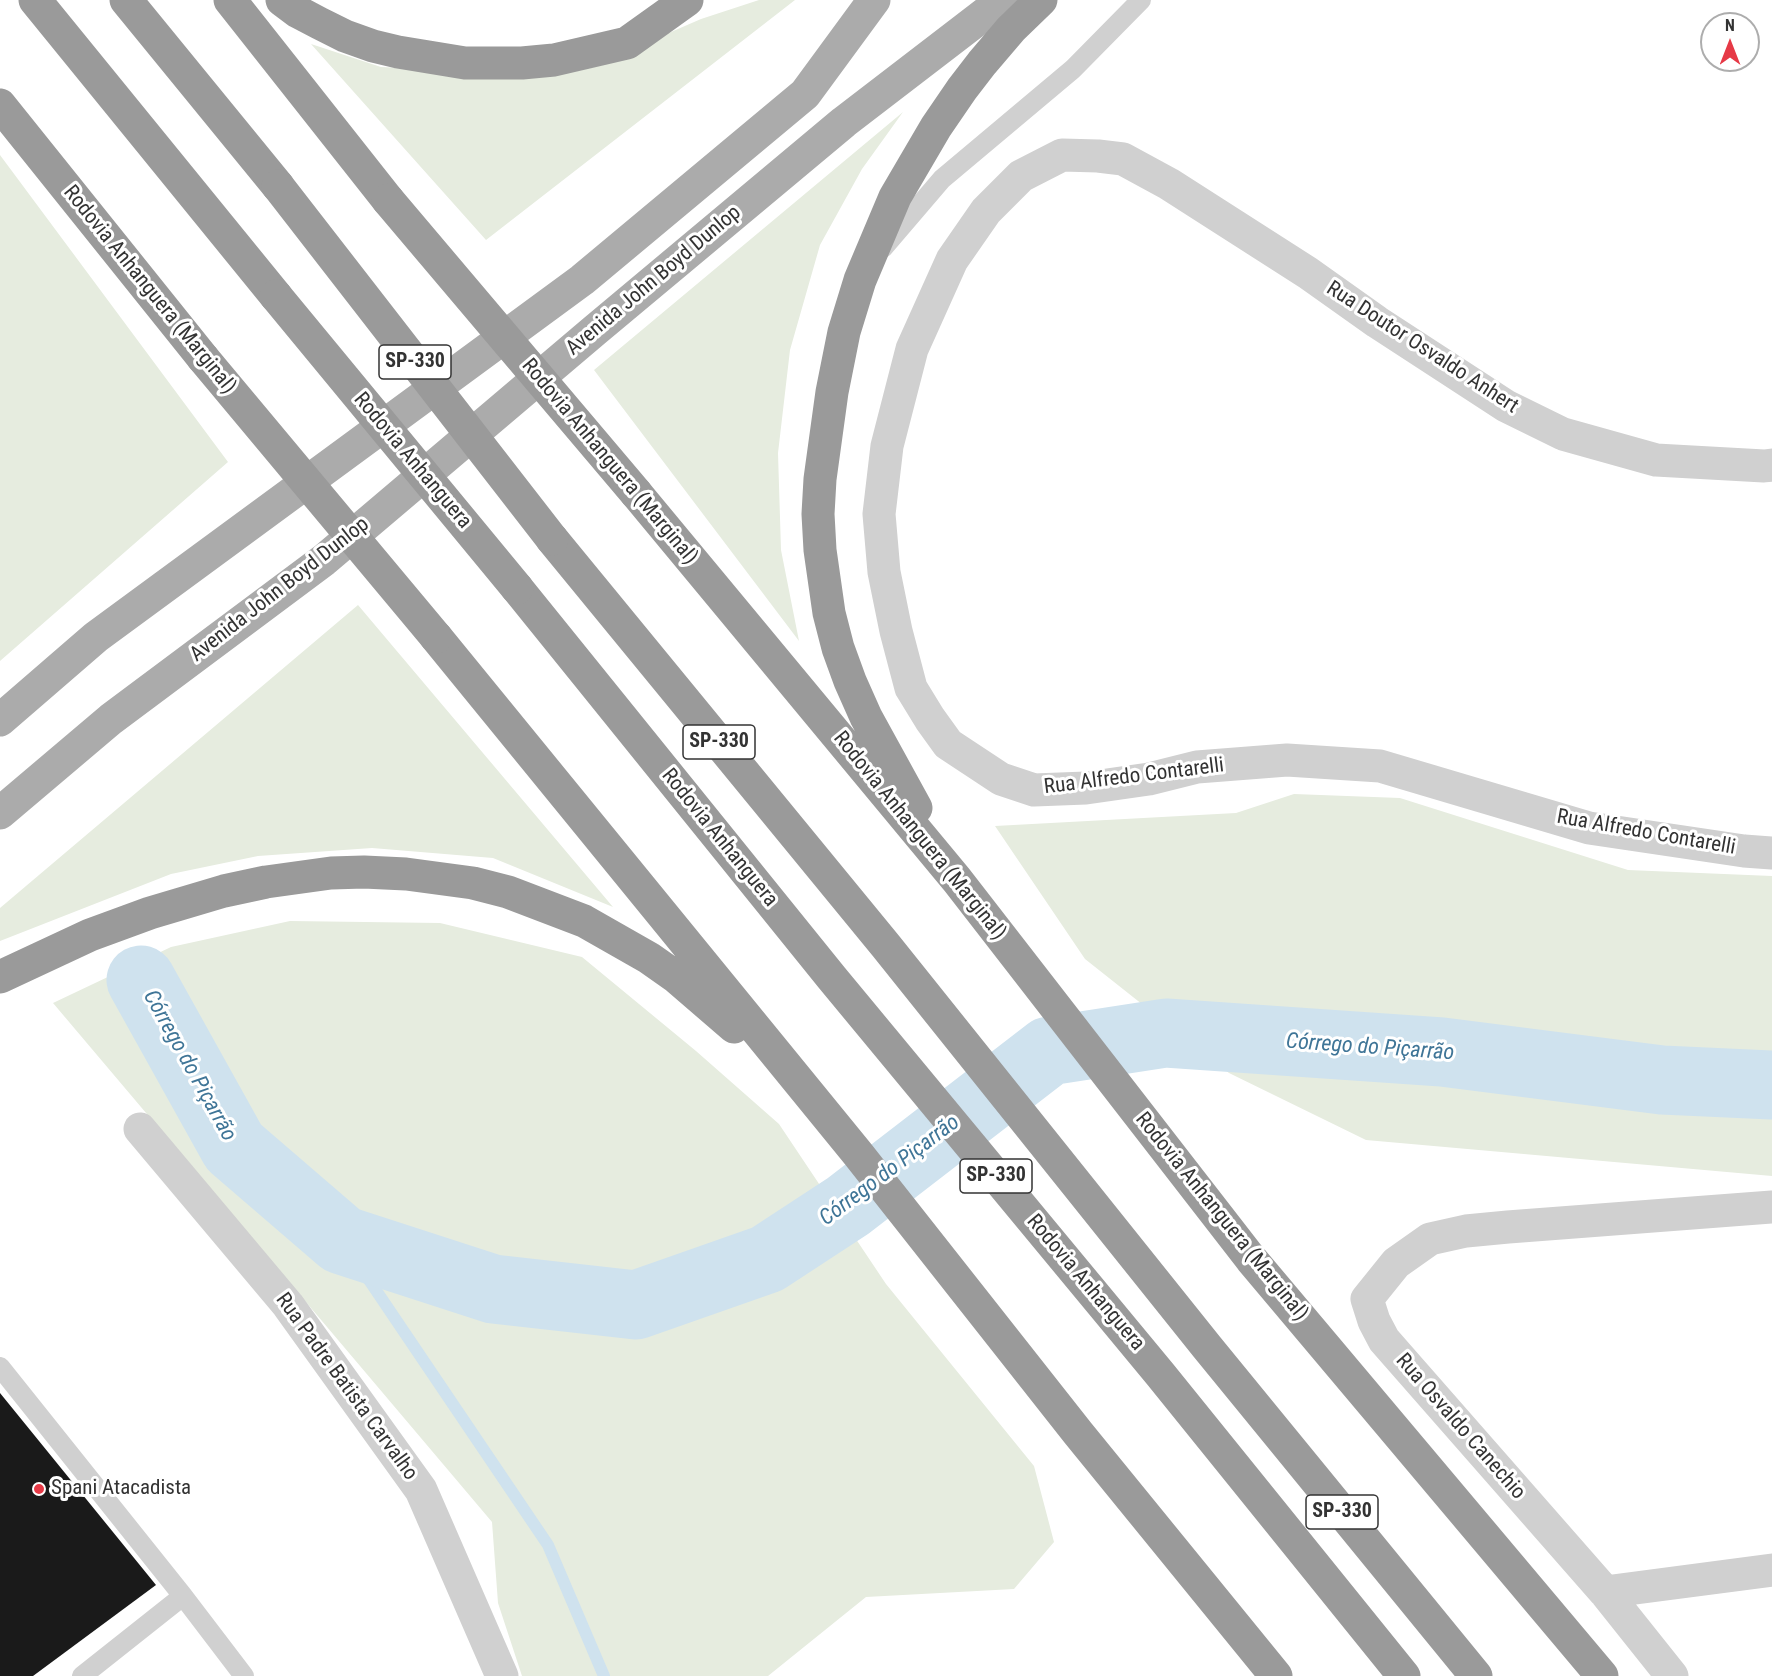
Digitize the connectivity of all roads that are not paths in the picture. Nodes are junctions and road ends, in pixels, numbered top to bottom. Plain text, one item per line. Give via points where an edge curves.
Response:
1 (35, 0) edge
2 (126, 0) edge
3 (230, 0) edge
4 (282, 0) edge
5 (687, 0) edge
6 (874, 0) edge
7 (1003, 0) edge
8 (1041, 0) edge
9 (1141, 0) edge
10 (0, 105) edge
11 (1098, 156) joint
12 (860, 280) junction
13 (1772, 465) edge
14 (0, 720) edge
15 (0, 813) edge
16 (1772, 853) edge
17 (957, 880) junction
18 (0, 977) edge
19 (814, 1100) junction
20 (140, 1130) dead end
21 (1772, 1207) edge
22 (0, 1367) edge
23 (1772, 1570) edge
24 (1605, 1592) junction
25 (183, 1596) junction
26 (82, 1676) edge
27 (244, 1676) edge
28 (502, 1676) edge
29 (1276, 1676) edge
30 (1404, 1676) edge
31 (1476, 1676) edge
32 (1602, 1676) edge
33 (1672, 1676) edge

1 - 30 highway, Rodovia Anhanguera / SP-330, bridge
2 - 31 highway, SP-330, bridge via 278,186 552,539
3 - 17 highway, Rodovia Anhanguera (Marginal), bridge via 388,200
4 - 5 highway via 319,23 373,46 433,59 493,63 554,60 627,43
6 - 14 main road via 805,94 591,273 96,637
7 - 15 main road, Avenida John Boyd Dunlop via 835,130 324,560 111,719
8 - 12 highway via 982,63 936,127 895,197
9 - 12 lane via 1072,69 942,179
10 - 19 highway, Rodovia Anhanguera (Marginal), bridge via 203,358
11 - 13 street, Rua Doutor Osvaldo Anhert via 1123,159 1169,184 1506,406 1563,434 1656,460
11 - 16 street, Rua Alfredo Contarelli via 1062,155 1021,176 986,212 952,260 912,349 887,446 879,514 884,572 896,631 911,688 948,744 1001,779 1034,790 1086,788 1197,767 1287,760 1380,766 1589,828
12 - 17 highway via 844,332 820,479 818,514 824,586 838,648 866,717
17 - 32 highway, Rodovia Anhanguera (Marginal) via 1251,1259
18 - 19 highway via 90,935 150,913 266,882 364,872 440,878 508,892 584,921 620,940 709,1005
19 - 29 highway, Rodovia Anhanguera (Marginal)
20 - 28 street, Rua Padre Batista Carvalho via 288,1305 422,1490
21 - 24 street, Rua Osvaldo Canechio via 1466,1231 1431,1239 1396,1263 1367,1299 1384,1340
22 - 25 lane
23 - 24 street
24 - 33 street, Rua Osvaldo Canechio
25 - 26 lane
25 - 27 lane

